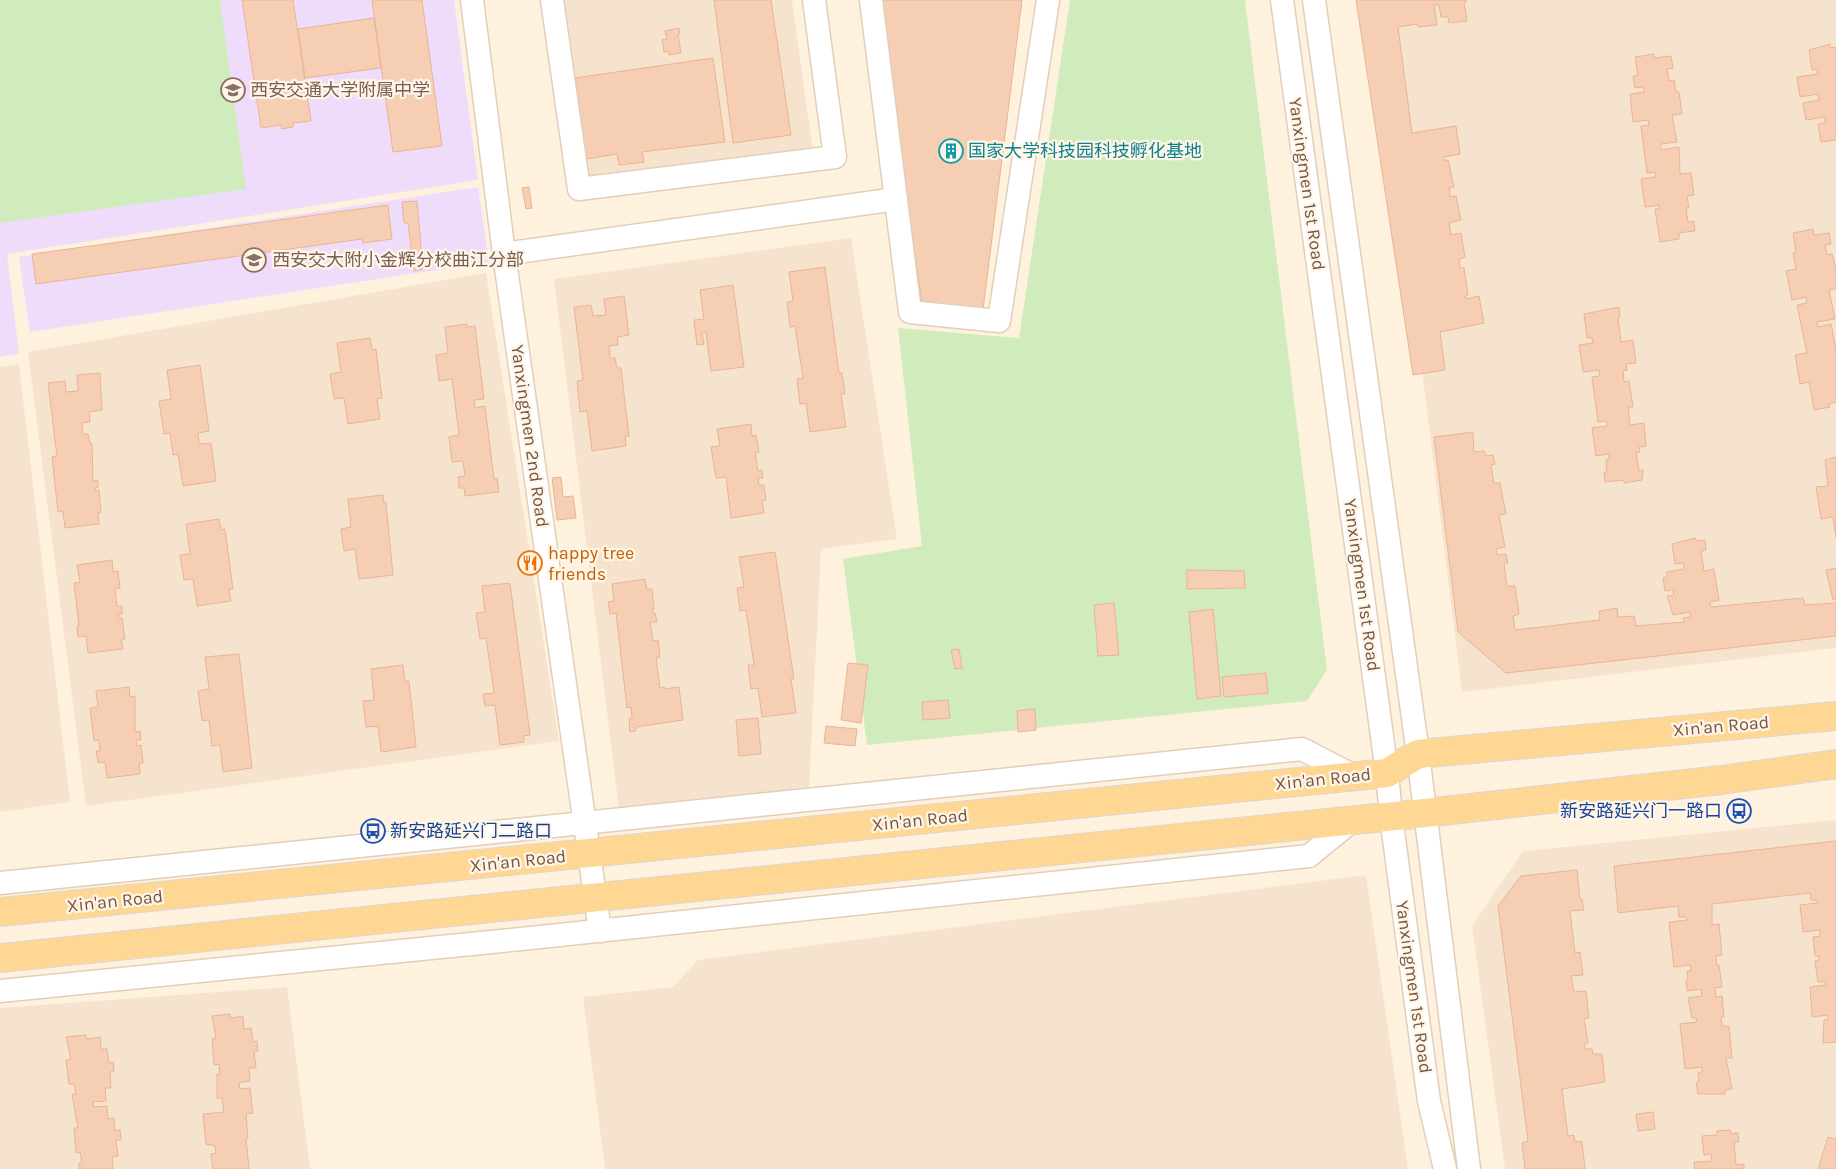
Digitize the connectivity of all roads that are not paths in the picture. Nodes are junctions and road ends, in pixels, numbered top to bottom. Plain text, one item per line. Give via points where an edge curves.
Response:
1 (472, 0) edge
2 (552, 0) edge
3 (814, 0) edge
4 (871, 0) edge
5 (1048, 0) edge
6 (1282, 0) edge
7 (1314, 0) edge
8 (896, 199) junction
9 (504, 254) junction
10 (1836, 716) edge
11 (1418, 754) junction
12 (1836, 764) edge
13 (1387, 773) junction
14 (1354, 776) junction
15 (1425, 813) junction
16 (1391, 816) junction
17 (1353, 820) junction
18 (586, 823) junction
19 (590, 854) junction
20 (0, 884) edge
21 (596, 897) junction
22 (0, 912) edge
23 (600, 931) junction
24 (0, 958) edge
25 (0, 991) edge
26 (1445, 1169) edge
27 (1469, 1169) edge

1 - 9 street, Yanxingmen 2nd Road
2 - 3 street via 579,189 835,157
4 - 8 street
5 - 8 street via 999,321 910,312
6 - 13 street, Yanxingmen 1st Road
7 - 11 street, Yanxingmen 1st Road
8 - 9 street
9 - 18 street, Yanxingmen 2nd Road
10 - 11 main road, Xin'an Road
11 - 13 main road, Xin'an Road
11 - 15 street, Yanxingmen 1st Road
12 - 15 main road
13 - 14 main road, Xin'an Road
13 - 16 street, Yanxingmen 1st Road
14 - 18 street via 1302,749
14 - 19 main road, Xin'an Road
15 - 16 main road
15 - 27 street, Yanxingmen 1st Road
16 - 17 main road
16 - 26 street, Yanxingmen 1st Road via 1429,1101
17 - 21 main road
17 - 23 street via 1309,856
18 - 19 street, Yanxingmen 2nd Road
18 - 20 street
19 - 21 street, Yanxingmen 2nd Road
19 - 22 main road, Xin'an Road
21 - 23 street, Yanxingmen 2nd Road
21 - 24 main road
23 - 25 street

